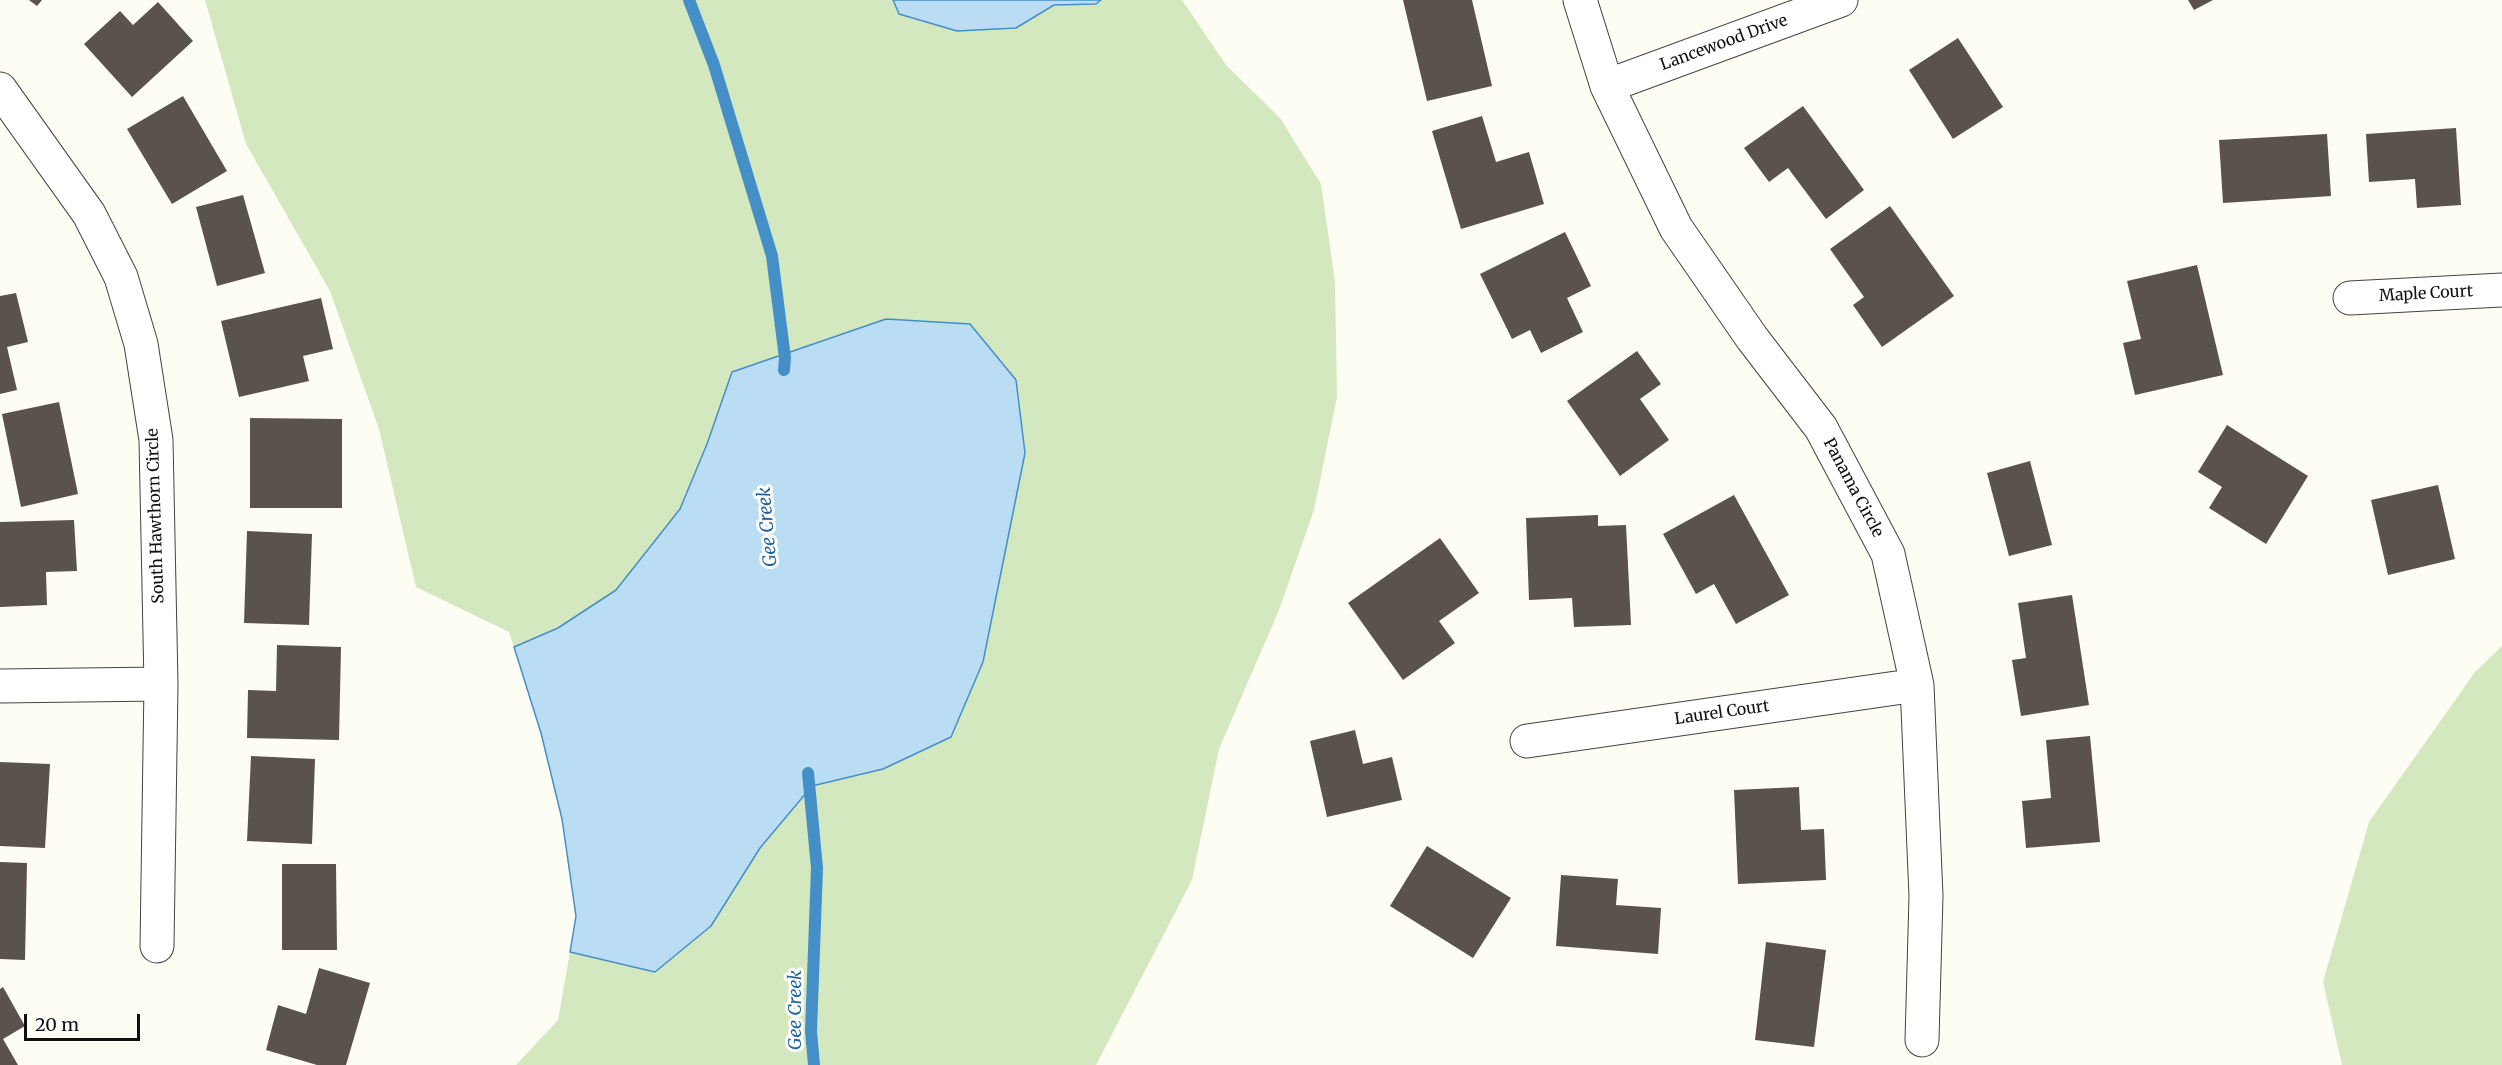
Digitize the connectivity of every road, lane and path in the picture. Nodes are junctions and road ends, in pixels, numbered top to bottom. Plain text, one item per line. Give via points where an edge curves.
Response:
1 (1580, 0) edge
2 (1841, 0) edge
3 (1607, 86) junction
4 (0, 89) edge
5 (2502, 290) edge
6 (2350, 298) dead end
7 (161, 684) junction
8 (1917, 685) junction
9 (0, 686) edge
10 (1527, 741) dead end
11 (157, 946) dead end
12 (1922, 1040) dead end

1 - 3 street, Panama Circle
2 - 3 street, Lancewood Drive
3 - 8 street, Panama Circle via 1676,228 1752,338 1821,428 1888,554
4 - 7 street, South Hawthorn Circle via 89,214 121,277 141,344 156,440
5 - 6 street, Maple Court
7 - 9 street
7 - 11 street, South Hawthorn Circle
8 - 10 street, Laurel Court
8 - 12 street, Panama Circle via 1926,896

